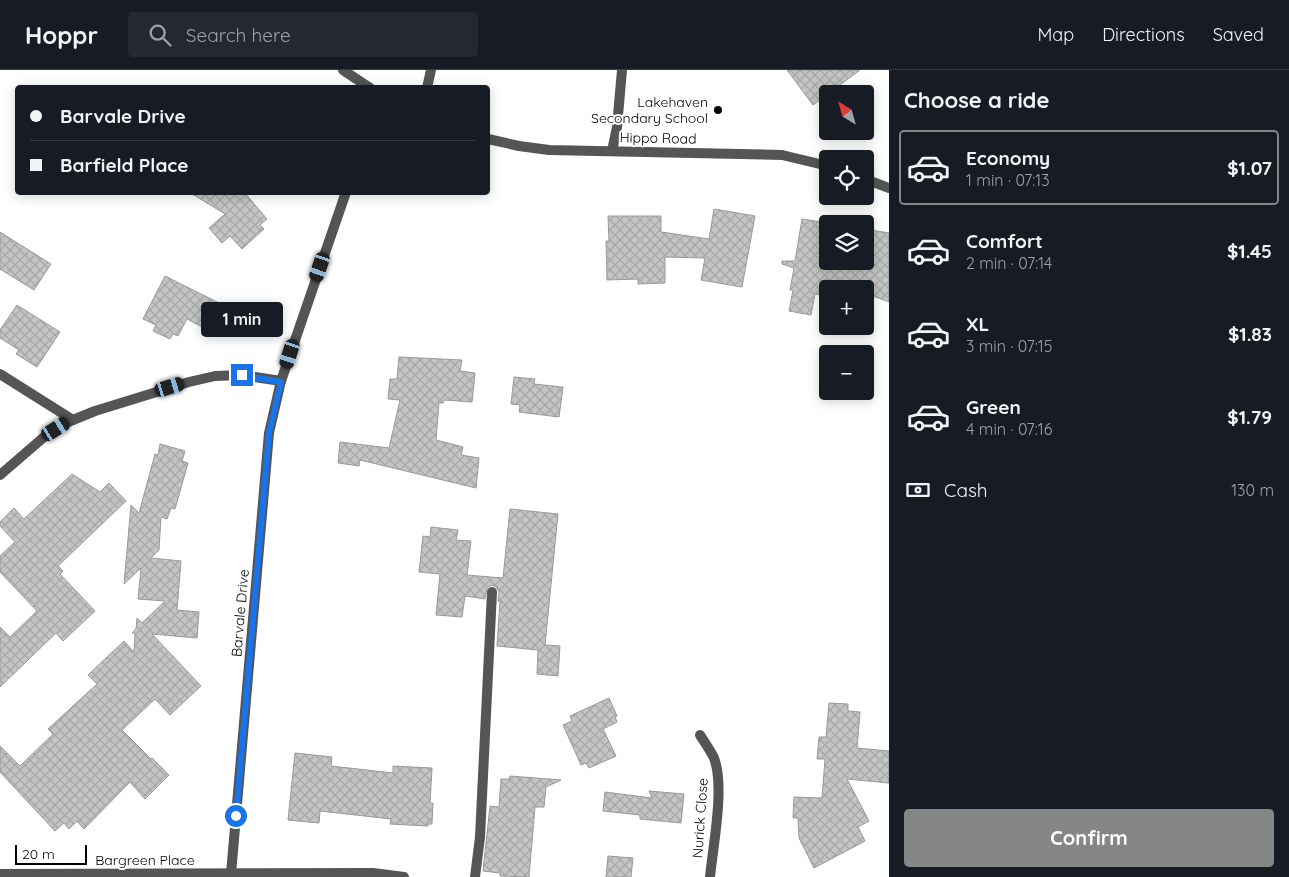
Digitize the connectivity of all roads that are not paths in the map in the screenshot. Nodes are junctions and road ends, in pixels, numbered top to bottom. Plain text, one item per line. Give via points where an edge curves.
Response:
1 (342, 70) edge
2 (431, 70) edge
3 (622, 70) edge
4 (365, 85) edge
5 (428, 85) edge
6 (490, 139) edge
7 (612, 151) junction
8 (819, 164) edge
9 (874, 182) edge
10 (889, 188) edge
11 (345, 195) edge
12 (0, 374) edge
13 (281, 382) junction
14 (73, 420) junction
15 (0, 475) edge
16 (492, 592) dead end
17 (700, 735) dead end
18 (0, 874) edge
19 (230, 874) junction
20 (404, 877) edge
21 (475, 877) edge
22 (710, 877) edge

1 - 4 street
2 - 5 street
3 - 7 street
6 - 7 street, Hippo Road via 549,150
7 - 8 street, Hippo Road via 782,155
9 - 10 street
11 - 13 street, Barvale Drive
12 - 14 street
13 - 14 street via 242,375 215,376
13 - 19 street, Barvale Drive via 269,433
14 - 15 street via 44,437
16 - 21 street via 480,837
17 - 22 street, Nurick Close via 714,758 719,789
18 - 19 street, Bargreen Place
19 - 20 street via 373,873

